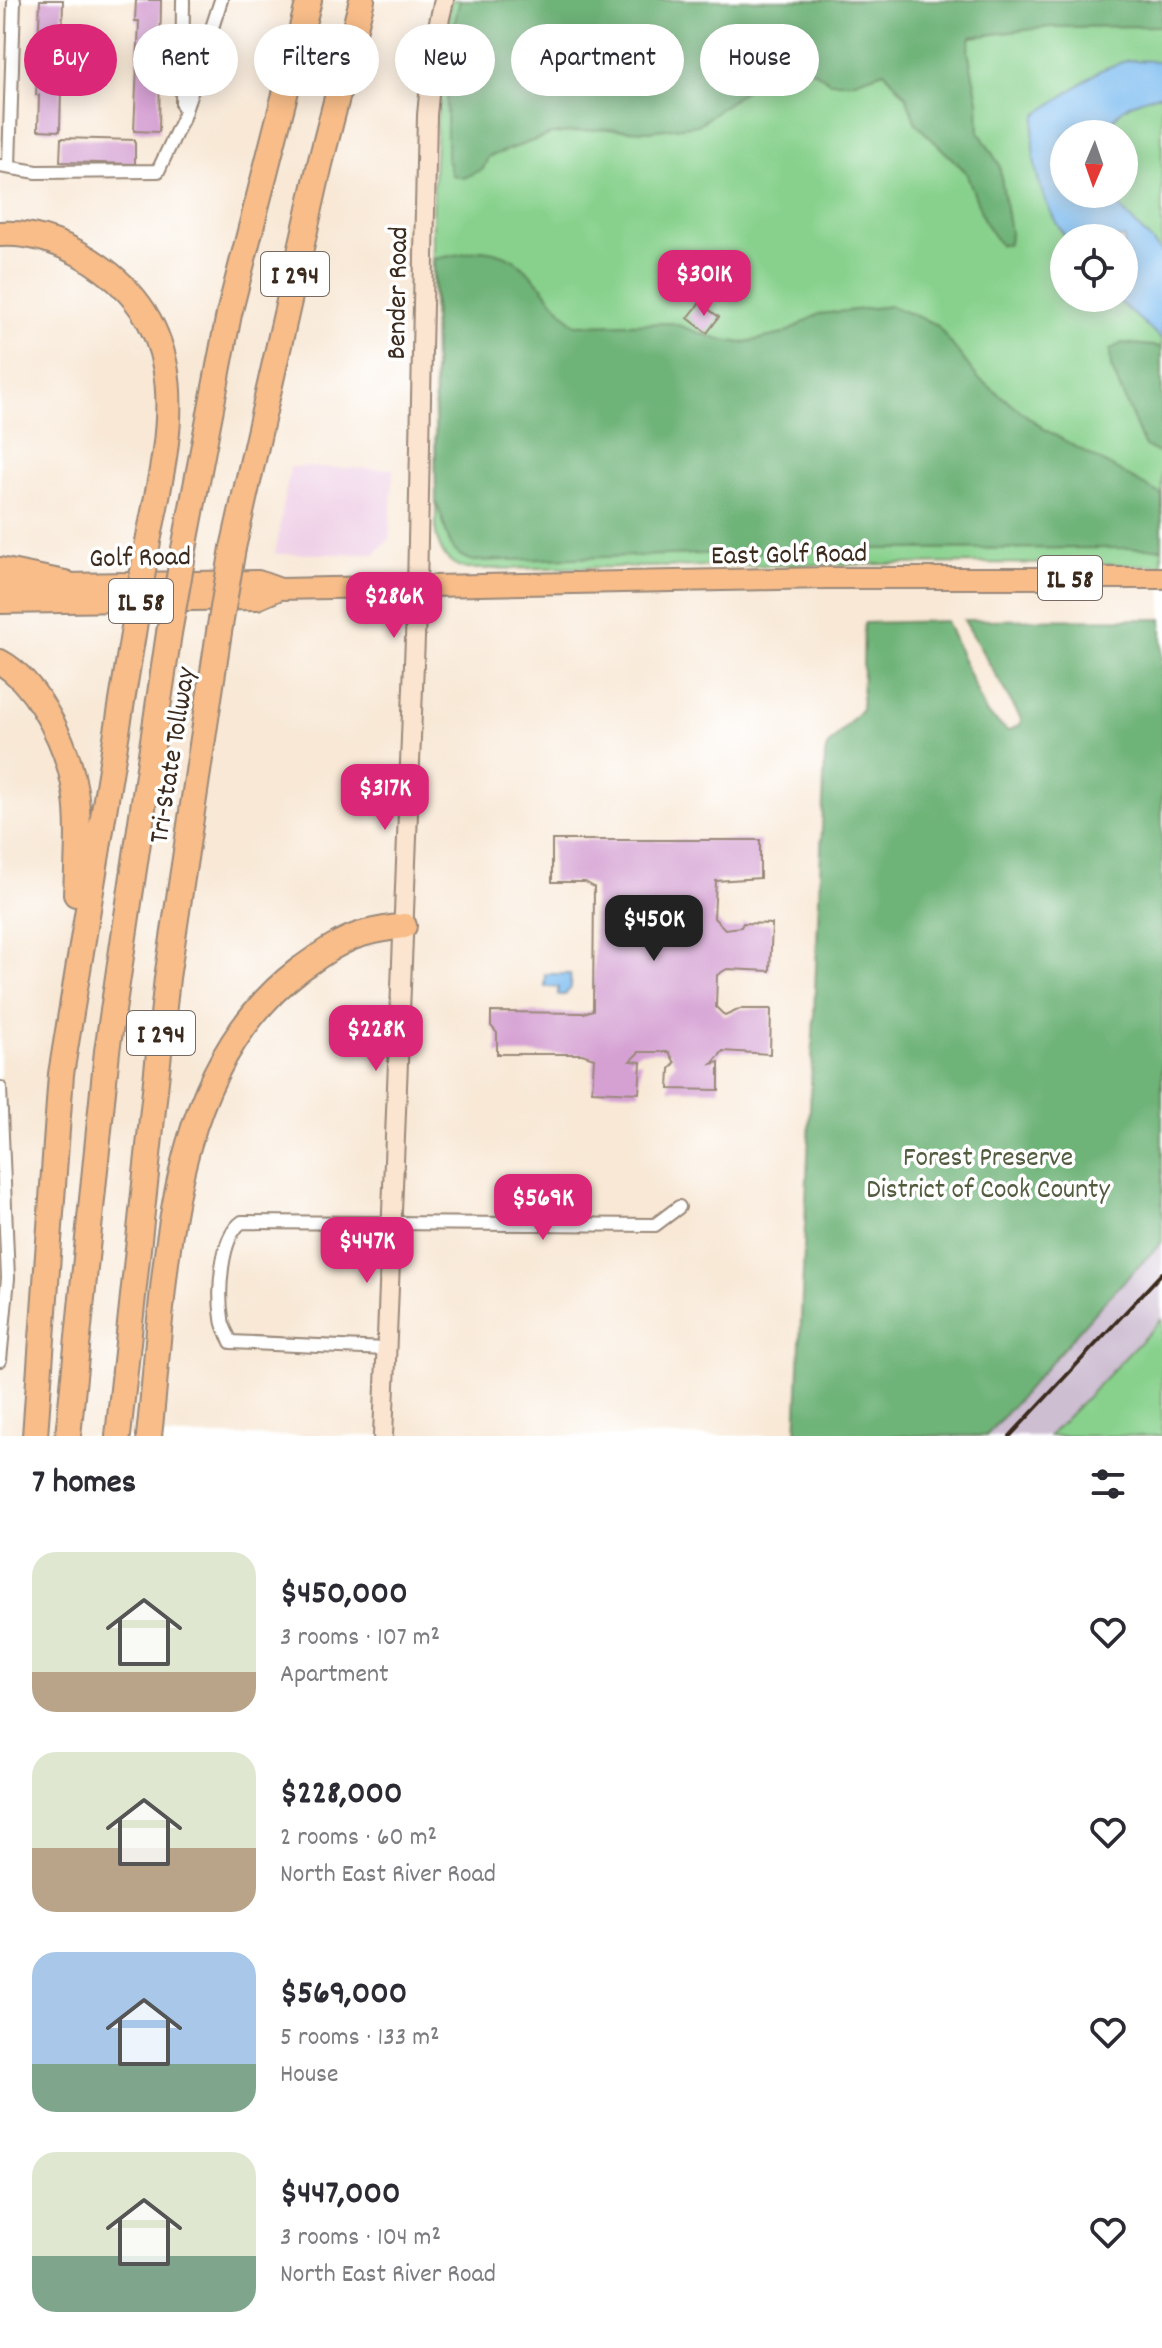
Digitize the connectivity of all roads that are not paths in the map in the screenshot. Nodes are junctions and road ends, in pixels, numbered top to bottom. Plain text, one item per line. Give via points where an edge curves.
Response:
1 (14, 0) edge
2 (183, 0) edge
3 (221, 0) edge
4 (309, 0) edge
5 (362, 0) edge
6 (444, 0) edge
7 (182, 120) junction
8 (4, 166) edge
9 (0, 234) edge
10 (0, 570) edge
11 (1162, 578) edge
12 (65, 583) junction
13 (0, 585) edge
14 (417, 588) junction
15 (280, 589) junction
16 (0, 603) edge
17 (0, 662) edge
18 (404, 926) junction
19 (72, 995) junction
20 (0, 1088) edge
21 (679, 1207) dead end
22 (390, 1223) junction
23 (386, 1349) junction
24 (0, 1360) edge
25 (35, 1436) edge
26 (68, 1436) edge
27 (118, 1436) edge
28 (149, 1436) edge
29 (383, 1436) edge

1 - 8 street
2 - 7 street
3 - 7 street
4 - 26 highway, Tri-State Tollway / I 294, bridge via 229,314 169,633 107,1051
5 - 27 highway, Tri-State Tollway / I 294, bridge via 233,548 167,978
6 - 14 street, Bender Road via 427,115
7 - 8 street via 158,171 37,172
9 - 19 highway, bridge via 52,241 84,254 115,278 142,307 160,341 170,387 168,433
10 - 12 highway
11 - 14 main road, East Golf Road / IL 58 via 828,578
12 - 13 main road, Golf Road / IL 58
12 - 15 main road, Golf Road / IL 58 via 258,581
14 - 15 main road, Golf Road / IL 58
14 - 18 street, Bender Road
15 - 16 main road, Golf Road / IL 58 via 257,599
17 - 19 highway via 38,698 73,768 79,814
18 - 22 street, Bender Road
18 - 28 highway via 361,934 329,948 259,1006 227,1049 202,1100 180,1179
19 - 25 highway via 61,1074
20 - 24 street via 8,1278
21 - 22 street via 655,1225
22 - 23 street, Bender Road
22 - 23 street via 242,1222 225,1243 221,1320 231,1342
23 - 29 street, Bender Road

